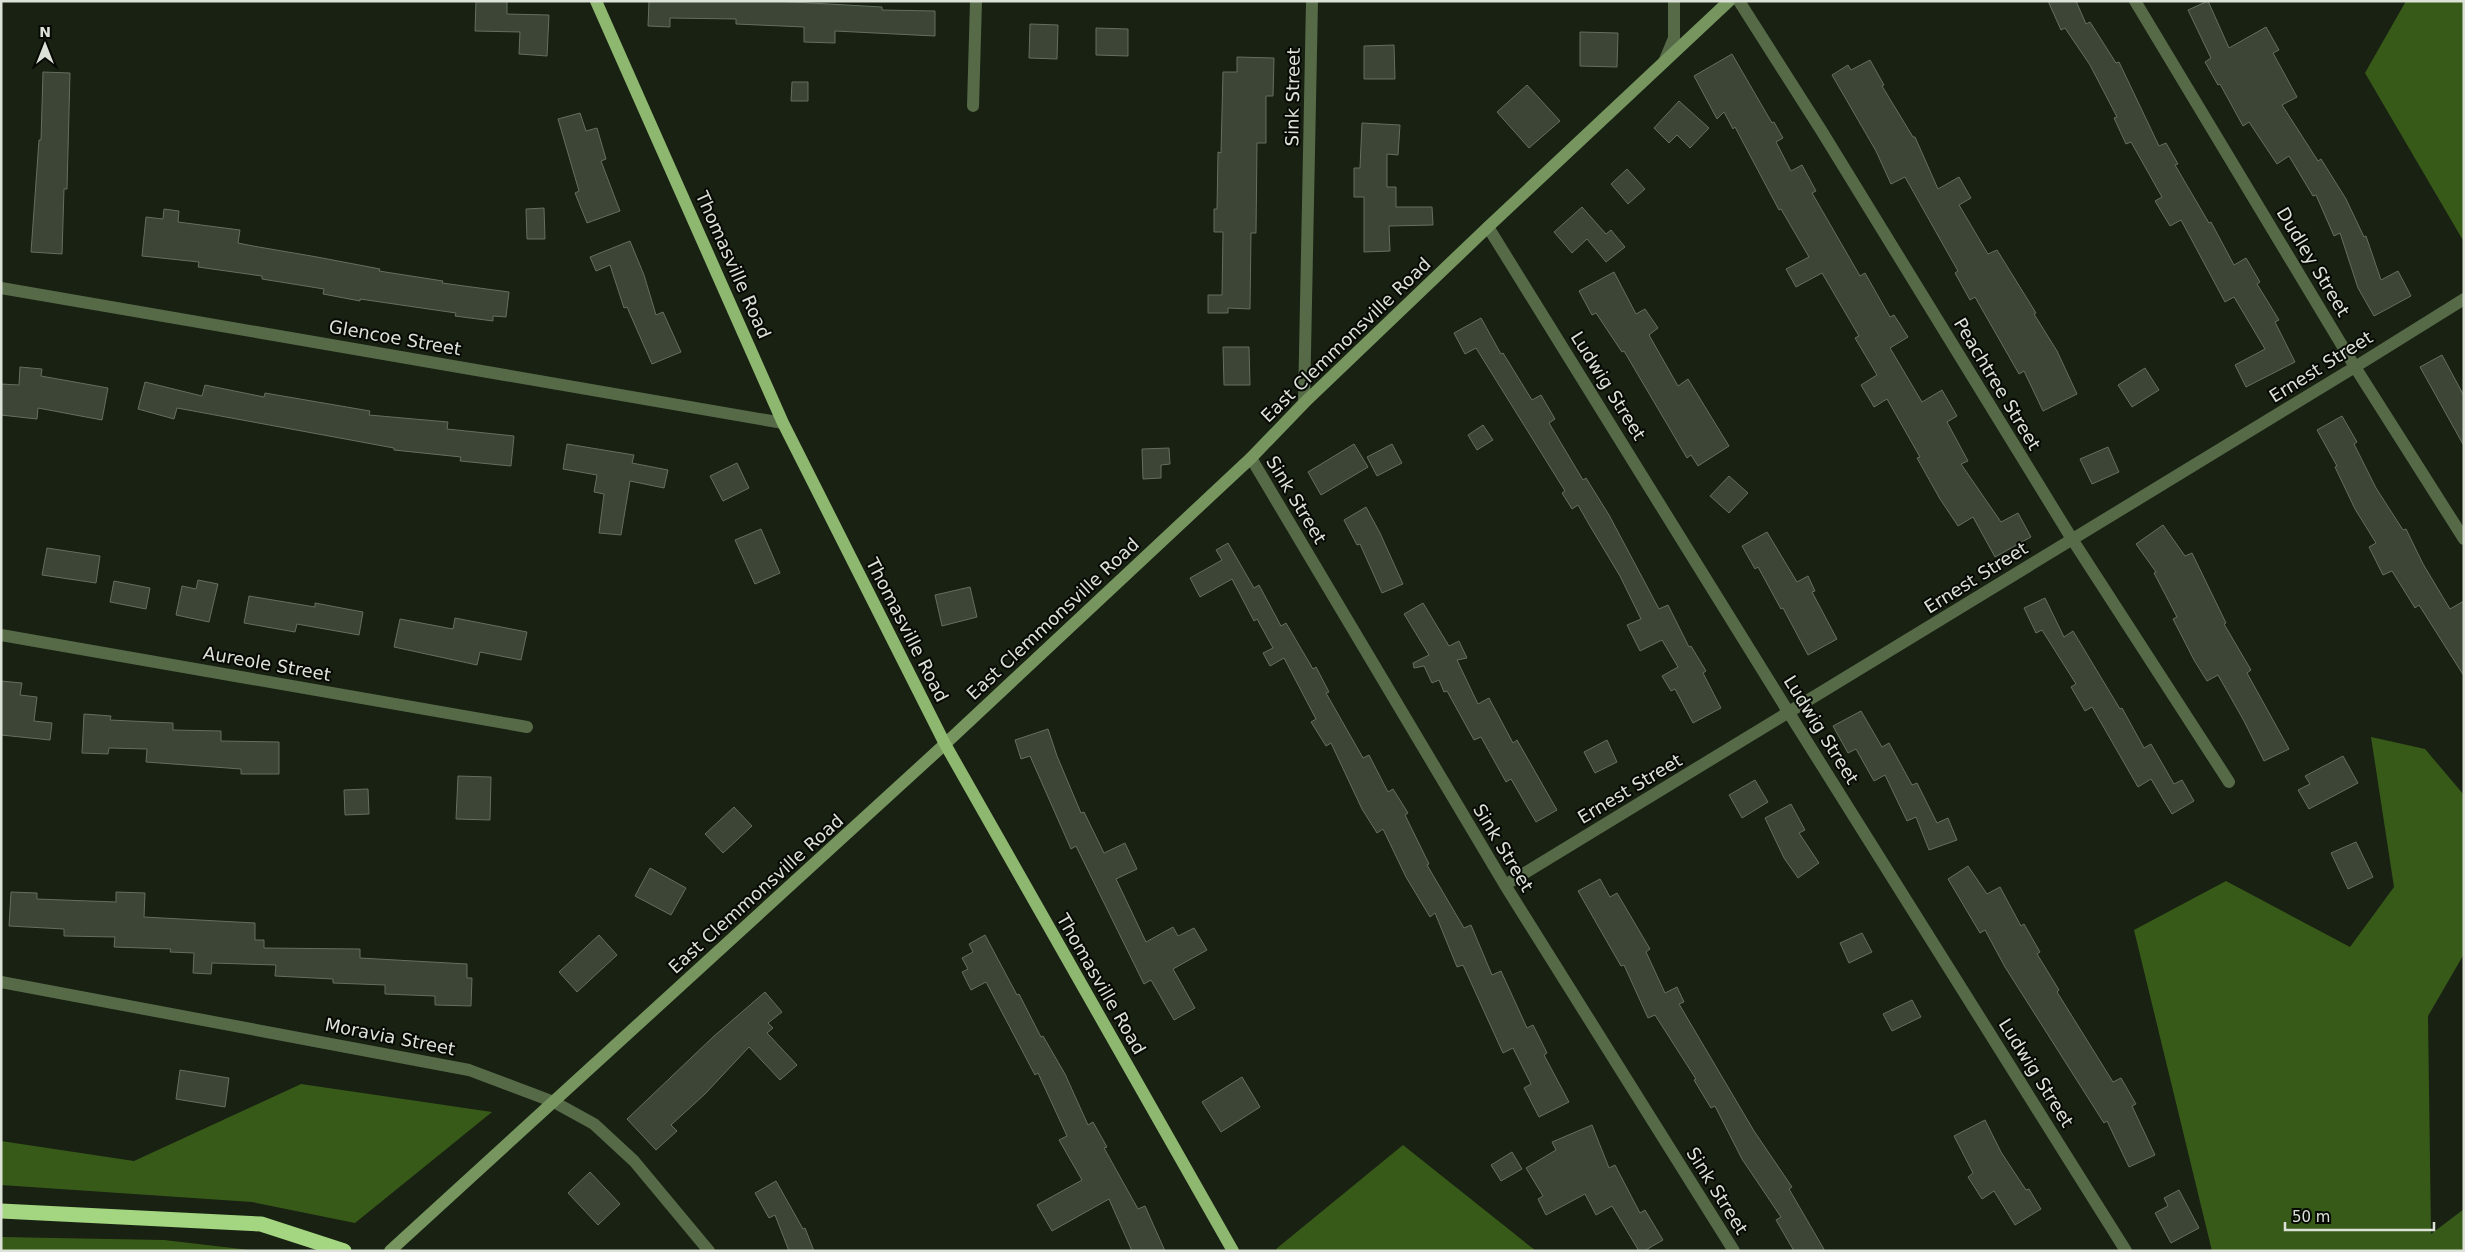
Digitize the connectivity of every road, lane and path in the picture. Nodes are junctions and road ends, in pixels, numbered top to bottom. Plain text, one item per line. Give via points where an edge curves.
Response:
1 (596, 1) edge
2 (976, 1) edge
3 (1312, 1) edge
4 (1674, 1) edge
5 (1729, 1) edge
6 (1740, 1) edge
7 (2135, 1) edge
8 (1664, 62) junction
9 (973, 106) dead end
10 (1488, 227) junction
11 (1, 288) edge
12 (2464, 299) edge
13 (2355, 367) junction
14 (1304, 403) junction
15 (783, 423) junction
16 (1251, 458) junction
17 (2072, 539) junction
18 (2464, 539) edge
19 (1, 636) edge
20 (1789, 713) junction
21 (528, 727) dead end
22 (945, 744) junction
23 (2229, 782) dead end
24 (1505, 885) junction
25 (1, 982) edge
26 (554, 1102) junction
27 (1, 1211) edge
28 (344, 1251) edge
29 (390, 1251) edge
30 (710, 1251) edge
31 (1233, 1251) edge
32 (1734, 1251) edge
33 (2126, 1251) edge

1 - 15 main road, Thomasville Road
2 - 9 street
3 - 14 street, Sink Street
4 - 8 street via 1674,38
5 - 8 main road, East Clemmonsville Road
6 - 17 street, Peachtree Street
7 - 13 street, Dudley Street
8 - 10 main road, East Clemmonsville Road
10 - 14 main road, East Clemmonsville Road
10 - 20 street, Ludwig Street
11 - 15 street, Glencoe Street
12 - 13 street, Ernest Street
13 - 17 street, Ernest Street
13 - 18 street, Dudley Street
14 - 16 main road, East Clemmonsville Road
15 - 22 main road, Thomasville Road
16 - 22 main road, East Clemmonsville Road
16 - 24 street, Sink Street
17 - 20 street, Ernest Street
17 - 23 street, Peachtree Street
19 - 21 street, Aureole Street
20 - 24 street, Ernest Street
20 - 33 street, Ludwig Street
22 - 26 main road, East Clemmonsville Road
22 - 31 main road, Thomasville Road
24 - 32 street, Sink Street
25 - 26 street, Moravia Street via 469,1070
26 - 29 main road, East Clemmonsville Road
26 - 30 street, Moravia Street via 594,1124 634,1161
27 - 28 highway via 261,1224

